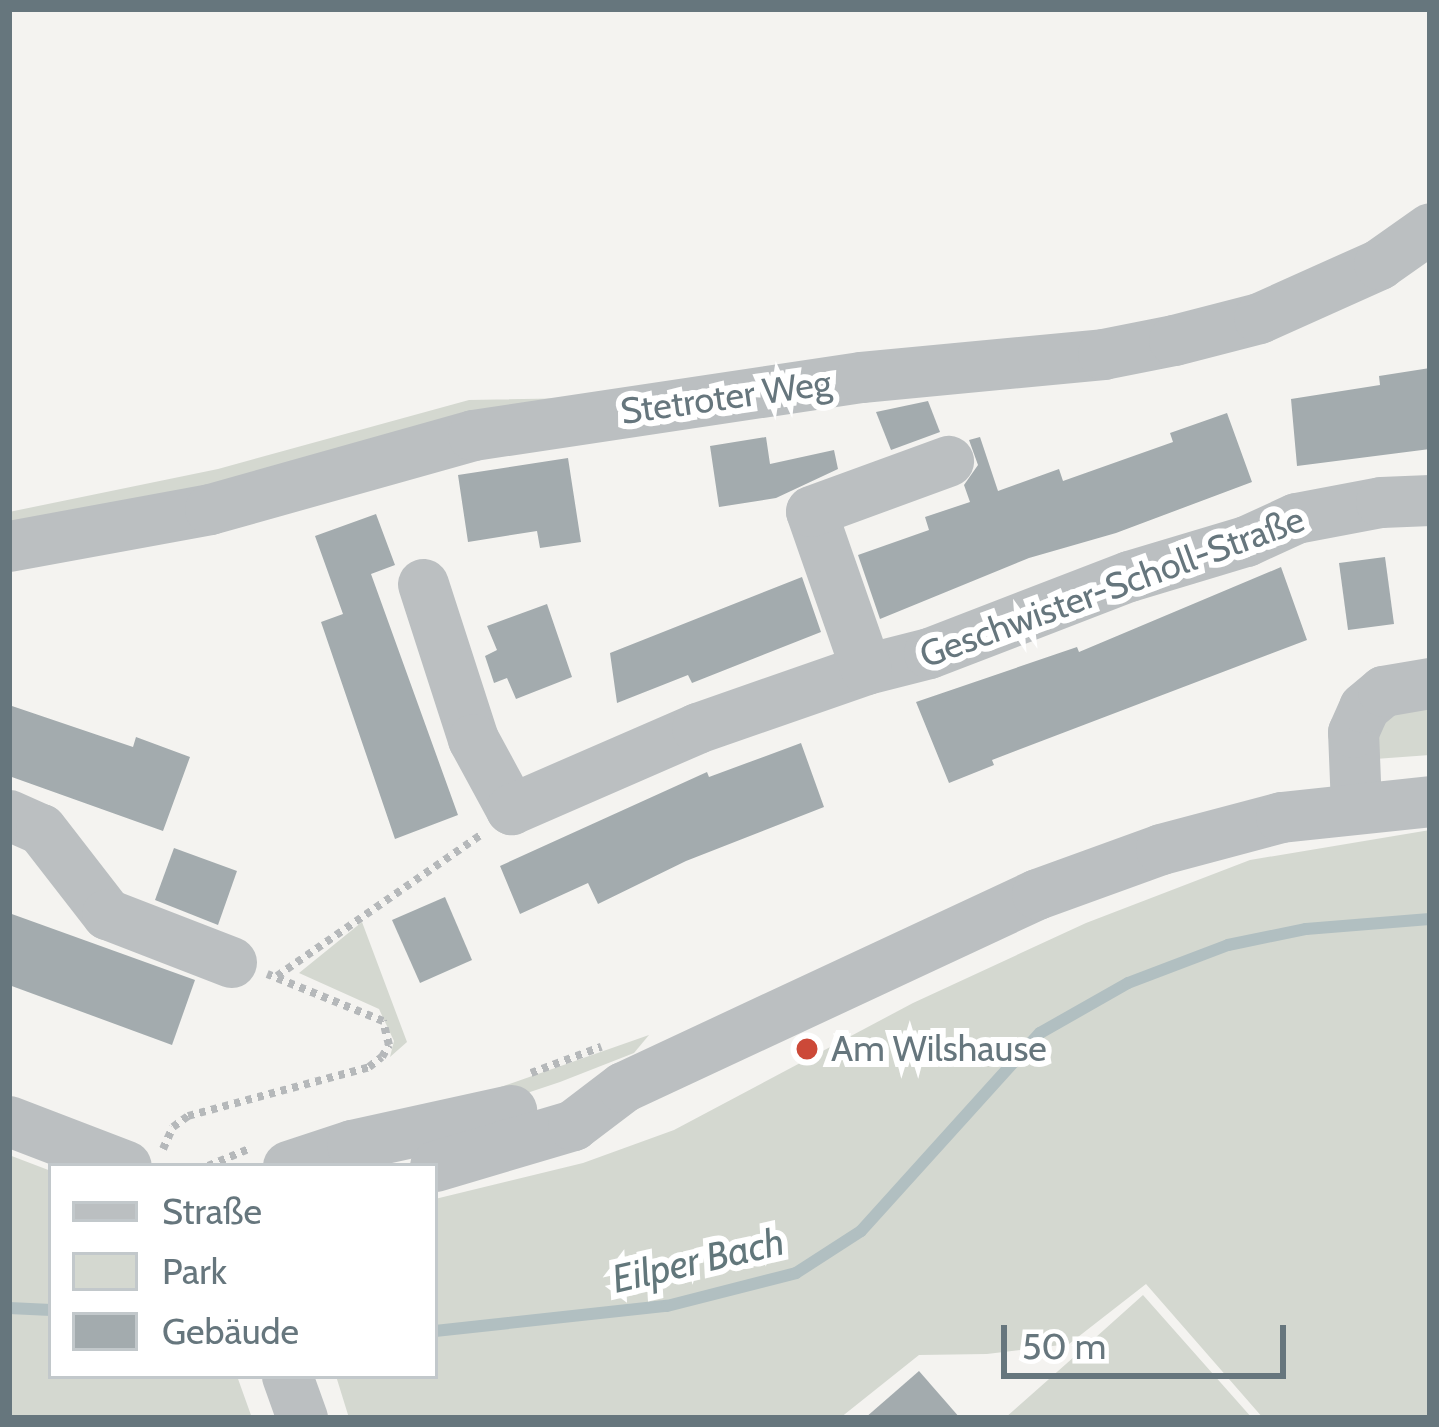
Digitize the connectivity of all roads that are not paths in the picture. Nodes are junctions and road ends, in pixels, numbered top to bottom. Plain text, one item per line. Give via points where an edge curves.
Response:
1 (1430, 228) edge
2 (948, 461) dead end
3 (1430, 500) edge
4 (9, 546) edge
5 (423, 584) dead end
6 (866, 669) junction
7 (1430, 683) edge
8 (1430, 801) edge
9 (1356, 806) junction
10 (9, 815) edge
11 (254, 969) road end
12 (622, 1087) junction
13 (9, 1121) edge
14 (144, 1163) edge
15 (297, 1163) edge
16 (438, 1165) edge
17 (288, 1379) edge
18 (302, 1418) edge

1 - 4 street, Stetroter Weg via 1379,264 1259,318 1174,340 473,435 210,509
2 - 6 street via 811,511
3 - 6 street, Geschwister-Scholl-Straße via 1296,518
5 - 6 street, Geschwister-Scholl-Straße via 473,739 511,809 697,728
7 - 9 street via 1383,691 1364,707 1353,732
8 - 9 street
9 - 12 street via 1161,849 1037,894
10 - 11 street via 41,829 107,914
12 - 15 street via 564,1093
12 - 16 street via 573,1125
13 - 14 street
17 - 18 street

